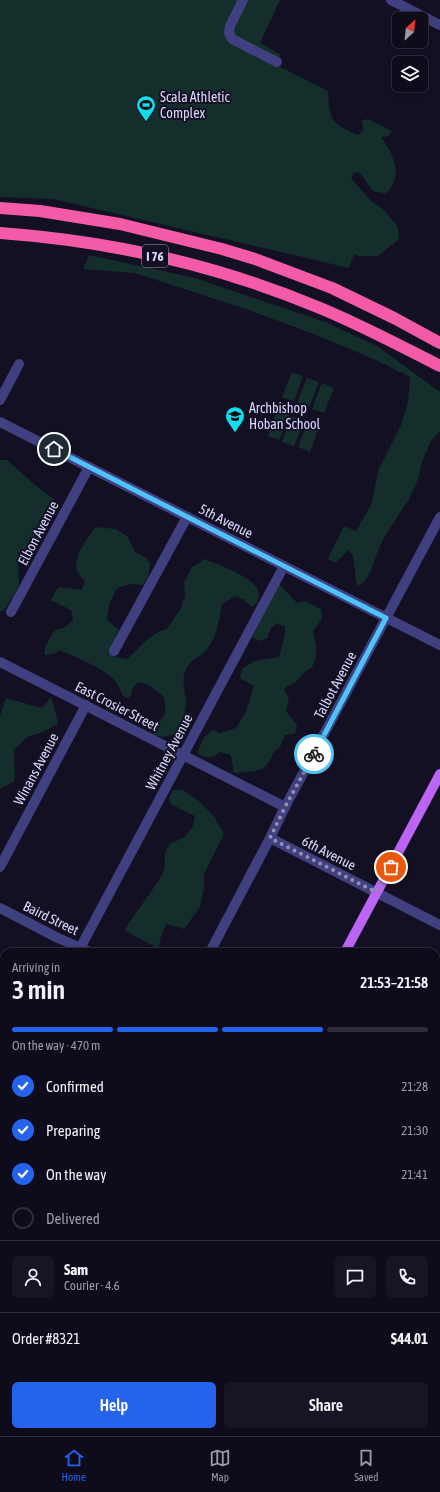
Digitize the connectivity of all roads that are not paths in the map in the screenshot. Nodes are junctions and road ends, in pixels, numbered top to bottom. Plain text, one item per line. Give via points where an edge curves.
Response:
1 (243, 0) edge
2 (391, 0) edge
3 (440, 25) edge
4 (277, 62) dead end
5 (0, 208) edge
6 (0, 233) edge
7 (440, 343) edge
8 (19, 364) dead end
9 (440, 366) edge
10 (0, 400) edge
11 (0, 422) edge
12 (89, 467) junction
13 (187, 517) junction
14 (440, 517) edge
15 (284, 566) junction
16 (11, 612) dead end
17 (386, 618) junction
18 (440, 645) edge
19 (114, 651) dead end
20 (0, 662) edge
21 (86, 705) junction
22 (183, 755) junction
23 (440, 774) edge
24 (285, 807) junction
25 (270, 838) junction
26 (0, 867) edge
27 (376, 892) junction
28 (0, 908) edge
29 (440, 925) edge
30 (76, 948) edge
31 (80, 948) edge
32 (212, 948) edge
33 (347, 948) edge

1 - 4 street via 230,26 229,33 232,39
2 - 3 street
5 - 7 highway, I 76 via 120,224 255,259 332,288
6 - 9 highway, I 76 via 98,244 223,273 320,308
8 - 10 street
11 - 12 street, 5th Avenue
12 - 13 street, 5th Avenue
12 - 16 street, Elbon Avenue
13 - 15 street, 5th Avenue
13 - 19 street
14 - 17 street, Talbot Avenue
15 - 17 street, 5th Avenue
15 - 22 street, Whitney Avenue
17 - 18 street, 5th Avenue
17 - 24 street, Talbot Avenue
20 - 21 street, East Crosier Street
21 - 22 street, East Crosier Street
21 - 26 street, Winans Avenue
22 - 24 street, East Crosier Street
22 - 31 street, Whitney Avenue
23 - 27 main road
24 - 25 street, Talbot Avenue
25 - 27 street, 6th Avenue
25 - 32 street, Talbot Avenue
27 - 29 street, 6th Avenue
27 - 33 main road
28 - 30 street, Baird Street

